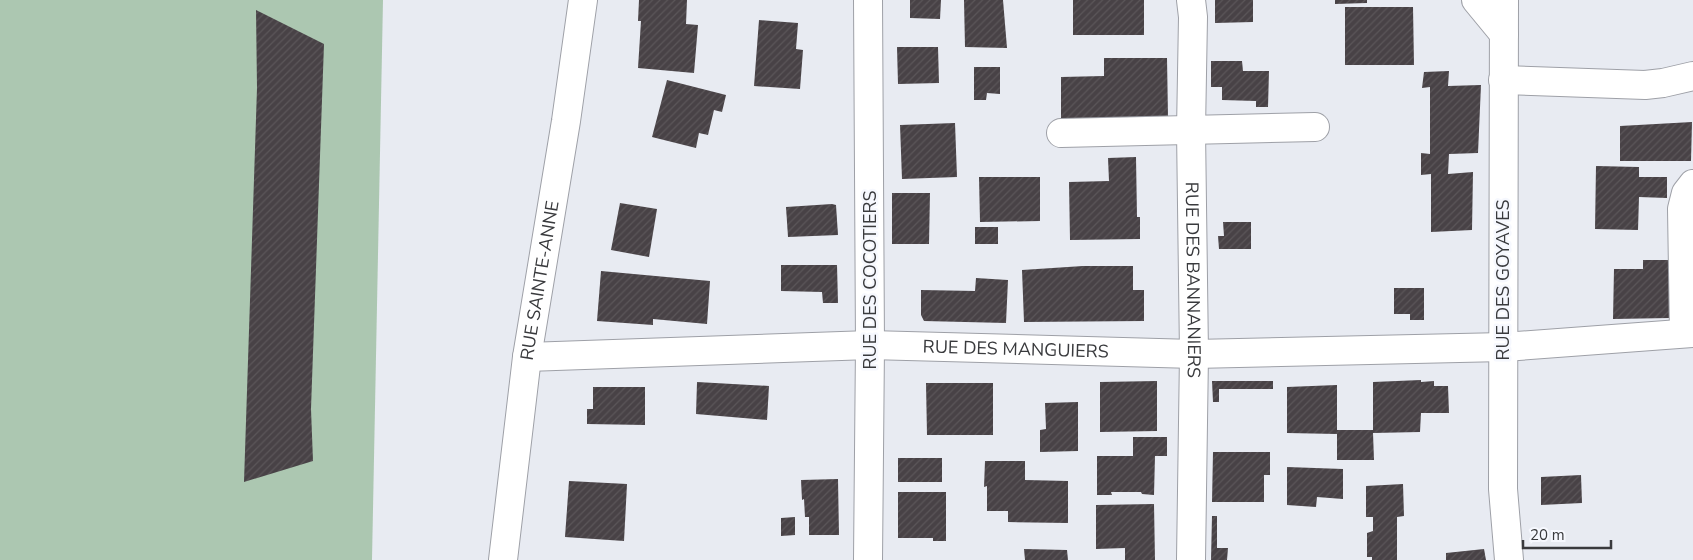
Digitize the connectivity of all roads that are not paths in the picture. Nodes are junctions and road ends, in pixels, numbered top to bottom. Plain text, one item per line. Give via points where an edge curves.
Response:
1 (583, 0) edge
2 (868, 0) edge
3 (1191, 0) edge
4 (1476, 0) edge
5 (1504, 0) edge
6 (1504, 34) junction
7 (1693, 76) edge
8 (1503, 80) junction
9 (1315, 127) dead end
10 (1190, 130) junction
11 (1061, 133) dead end
12 (1693, 184) edge
13 (1688, 333) edge
14 (870, 346) junction
15 (1504, 347) junction
16 (1194, 354) junction
17 (527, 357) junction
18 (503, 560) edge
19 (868, 560) edge
20 (1191, 560) edge
21 (1509, 560) edge

1 - 17 street, RUE SAINTE-ANNE
2 - 14 street, RUE DES COCOTIERS
3 - 10 street, RUE DES BANNANIERS
4 - 6 street
5 - 6 street, RUE DES GOYAVES
6 - 8 street, RUE DES GOYAVES
7 - 8 street via 1645,85
8 - 15 street, RUE DES GOYAVES
9 - 10 street
10 - 11 street
10 - 16 street, RUE DES BANNANIERS
12 - 13 street via 1686,193 1682,209
13 - 15 street, RUE DES MANGUIERS
14 - 16 street, RUE DES MANGUIERS
14 - 17 street, RUE DES MANGUIERS
14 - 19 street, RUE DES COCOTIERS
15 - 16 street, RUE DES MANGUIERS
15 - 21 street, RUE DES GOYAVES via 1503,489
16 - 20 street, RUE DES BANNANIERS
17 - 18 street, RUE SAINTE-ANNE

